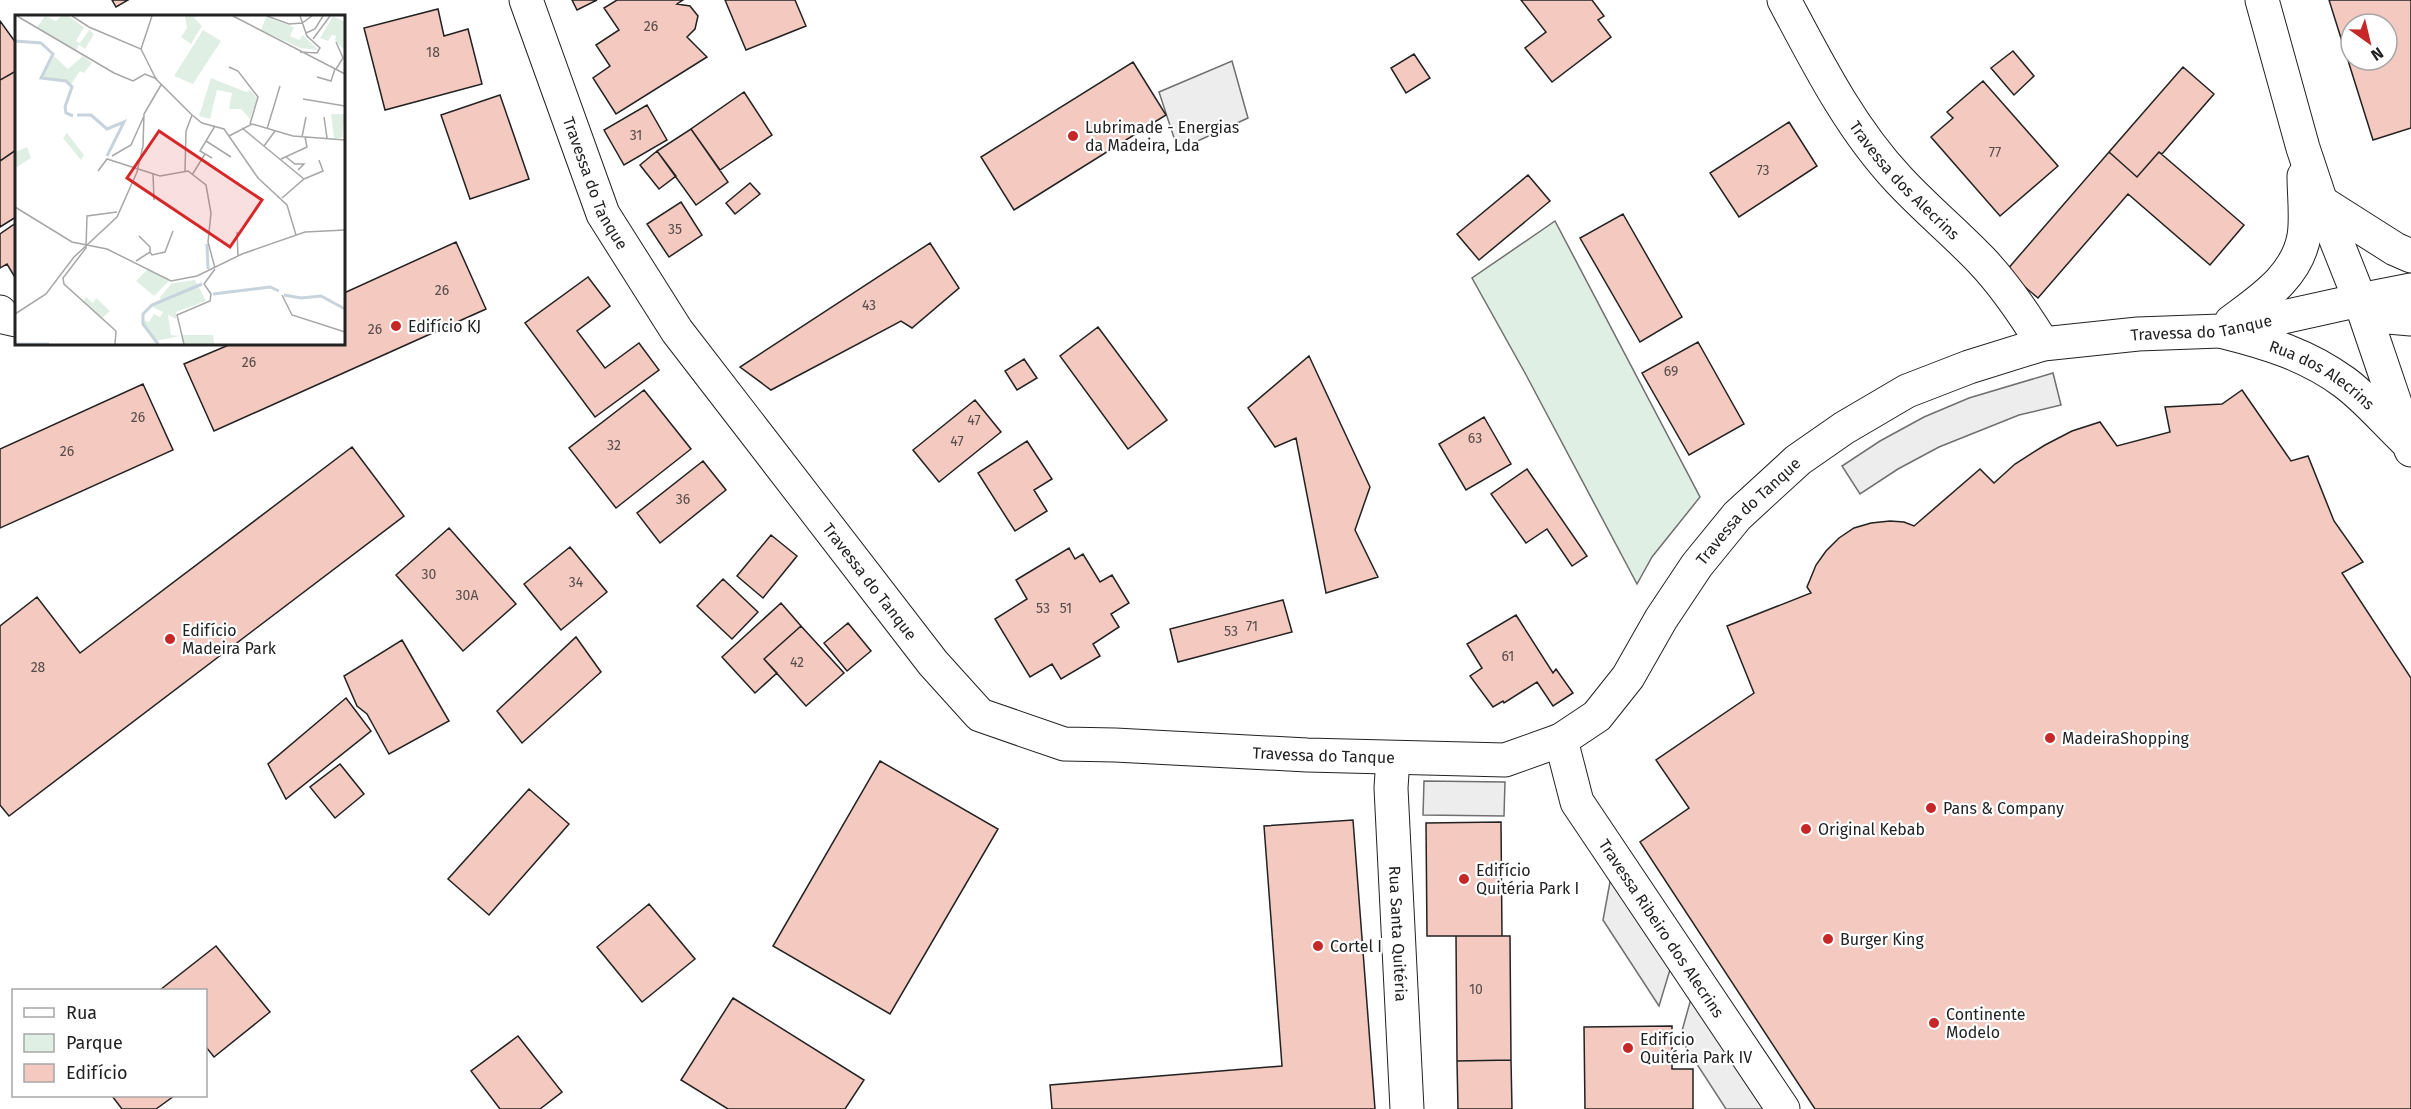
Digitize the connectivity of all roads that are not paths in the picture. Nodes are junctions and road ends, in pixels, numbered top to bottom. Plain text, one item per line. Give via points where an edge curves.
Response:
1 (526, 0) edge
2 (1784, 0) edge
3 (2262, 0) edge
4 (2303, 148) junction
5 (2321, 202) junction
6 (2411, 256) edge
7 (2411, 290) edge
8 (2360, 300) junction
9 (0, 312) edge
10 (2411, 319) edge
11 (15, 320) edge
12 (2220, 331) junction
13 (2043, 344) junction
14 (2410, 441) edge
15 (1560, 740) junction
16 (1393, 758) junction
17 (1407, 1109) edge
18 (1783, 1109) edge

1 - 16 street, Travessa do Tanque via 603,214 655,299 926,654 980,715 1064,744
2 - 13 street, Travessa dos Alecrins via 1828,81 1872,149 1899,181 1983,261
3 - 4 street
4 - 5 street, Rua dos Alecrins
4 - 12 street via 2304,237 2294,265 2273,290
5 - 6 street
5 - 8 street, Rua dos Alecrins
7 - 8 street, Travessa do Tanque
8 - 10 street via 2388,317
8 - 12 street, Travessa do Tanque
8 - 14 street, Rua dos Alecrins
9 - 11 street
12 - 13 street, Travessa do Tanque via 2138,334
12 - 14 street, Rua dos Alecrins via 2276,345 2306,358 2345,383
13 - 15 street, Travessa do Tanque via 1907,391 1798,460 1737,516 1698,565 1628,677 1598,716
15 - 16 street, Travessa do Tanque via 1505,760
15 - 18 street, Travessa Ribeiro dos Alecrins via 1577,802
16 - 17 street, Rua Santa Quitéria via 1391,788

